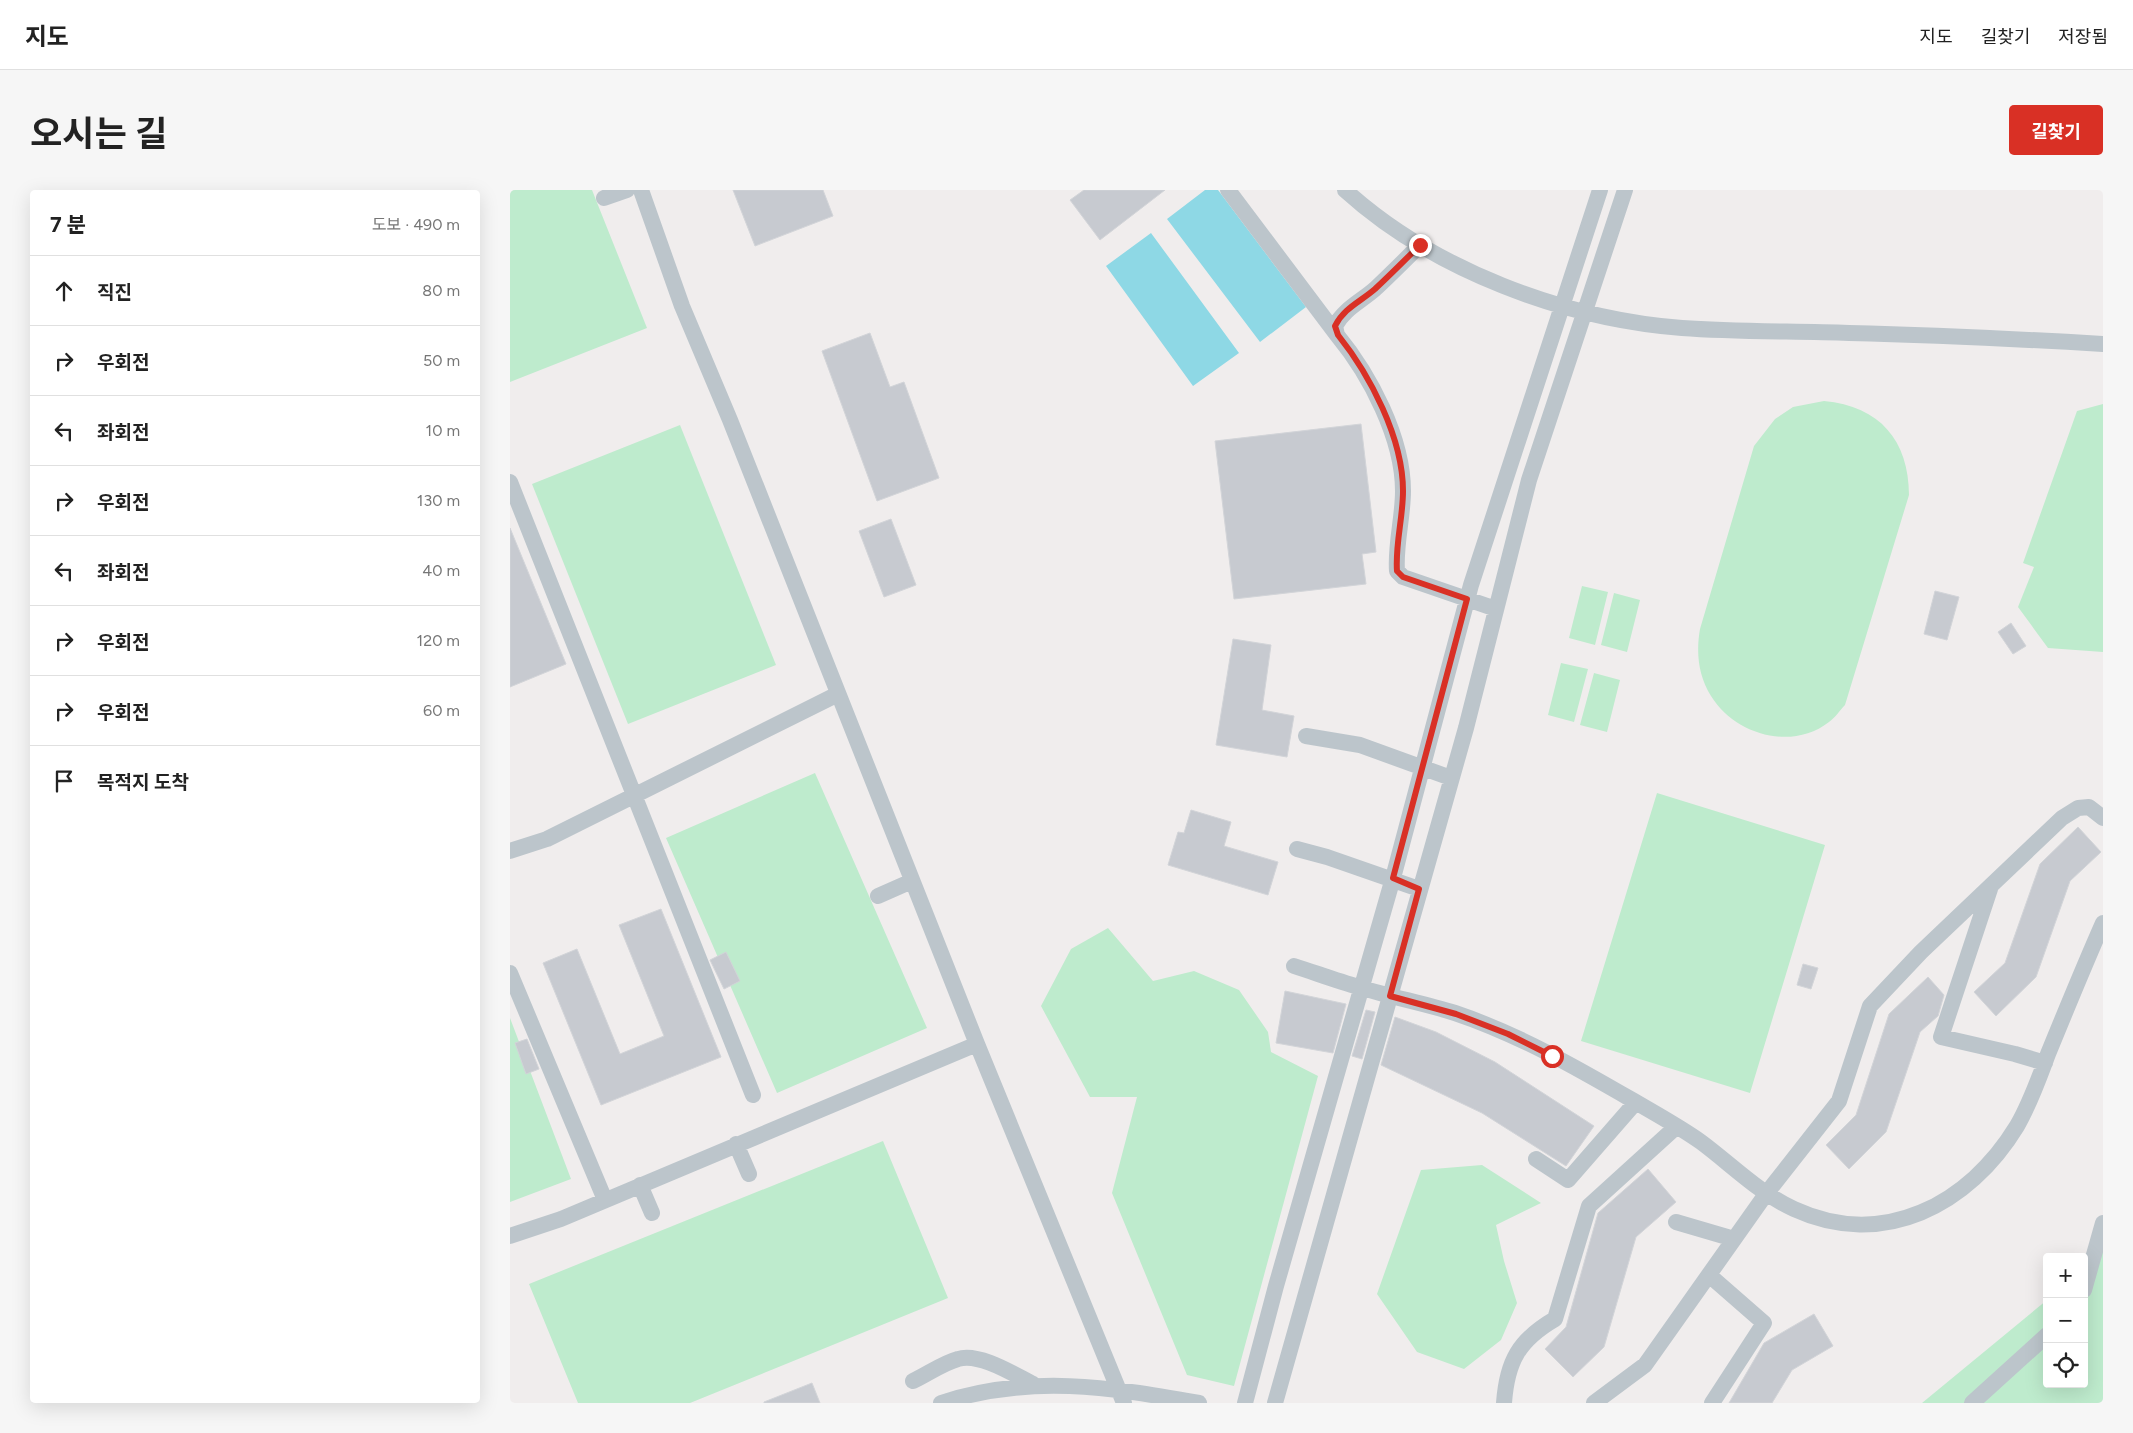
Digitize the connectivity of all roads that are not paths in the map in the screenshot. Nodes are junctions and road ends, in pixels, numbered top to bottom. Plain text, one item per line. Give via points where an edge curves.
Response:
1 (627, 190) edge
2 (641, 190) edge
3 (1228, 190) edge
4 (1345, 190) edge
5 (1600, 190) edge
6 (1625, 190) edge
7 (604, 198) dead end
8 (1420, 245) junction
9 (1563, 305) junction
10 (1585, 312) junction
11 (1338, 335) junction
12 (2103, 344) edge
13 (510, 482) edge
14 (1467, 599) junction
15 (1496, 609) junction
16 (838, 694) junction
17 (1306, 736) dead end
18 (1423, 767) junction
19 (1451, 778) junction
20 (635, 796) junction
21 (2103, 818) edge
22 (1297, 849) dead end
23 (510, 851) edge
24 (1393, 878) junction
25 (912, 880) junction
26 (1991, 887) junction
27 (1419, 889) junction
28 (878, 896) dead end
29 (2103, 923) edge
30 (1294, 966) dead end
31 (510, 973) edge
32 (1360, 988) junction
33 (1390, 996) junction
34 (977, 1044) junction
35 (2045, 1063) junction
36 (753, 1095) dead end
37 (1636, 1102) junction
38 (1676, 1127) junction
39 (736, 1144) junction
40 (1536, 1159) dead end
41 (749, 1174) dead end
42 (640, 1186) junction
43 (1766, 1194) junction
44 (605, 1200) junction
45 (652, 1214) dead end
46 (1676, 1222) dead end
47 (2103, 1223) edge
48 (510, 1236) edge
49 (1734, 1239) junction
50 (1709, 1274) junction
51 (2088, 1276) edge
52 (2043, 1339) edge
53 (913, 1381) dead end
54 (1034, 1384) junction
55 (1121, 1396) edge
56 (941, 1403) edge
57 (1199, 1403) edge
58 (1245, 1403) edge
59 (1275, 1403) edge
60 (1504, 1403) edge
61 (1594, 1403) edge
62 (1712, 1403) edge
63 (1972, 1403) edge

1 - 7 street
2 - 16 street via 682,306
3 - 11 street
4 - 8 street
5 - 9 street
6 - 10 street
8 - 9 street via 1519,291
8 - 11 street via 1374,290 1340,317 1335,326
9 - 10 street
9 - 14 street
10 - 12 street via 1681,328 1973,336
10 - 15 street via 1529,480
11 - 14 street via 1374,390 1396,448 1403,489 1397,571 1403,577
13 - 20 street
14 - 15 street
14 - 18 street
15 - 19 street
16 - 20 street
16 - 25 street
17 - 18 street via 1360,745
18 - 19 street
18 - 24 street
19 - 27 street
20 - 23 street via 547,839
20 - 36 street
21 - 26 street via 2089,807 2078,808 2062,818
22 - 24 street
24 - 27 street
24 - 32 street
25 - 28 street
25 - 34 street
26 - 35 street via 1942,1037
26 - 43 street via 1921,952 1870,1006 1839,1100
27 - 33 street
29 - 35 street
30 - 32 street
31 - 44 street
32 - 33 street
32 - 58 street
33 - 37 street via 1456,1014 1508,1034
33 - 59 street
34 - 39 street
34 - 55 street
35 - 43 street via 2018,1125 1999,1152 1962,1189 1909,1219 1850,1225 1797,1211
37 - 38 street
37 - 40 street via 1568,1180
38 - 43 street via 1699,1141
38 - 60 street via 1589,1206 1555,1319 1535,1331 1522,1344 1506,1381
39 - 41 street
39 - 42 street
42 - 44 street
42 - 45 street
43 - 49 street
44 - 48 street
46 - 49 street
47 - 51 street
49 - 50 street
50 - 61 street via 1645,1365
50 - 62 street via 1764,1323
52 - 63 street
53 - 54 street via 958,1359 970,1357
54 - 55 street
54 - 56 street via 972,1393
55 - 57 street

